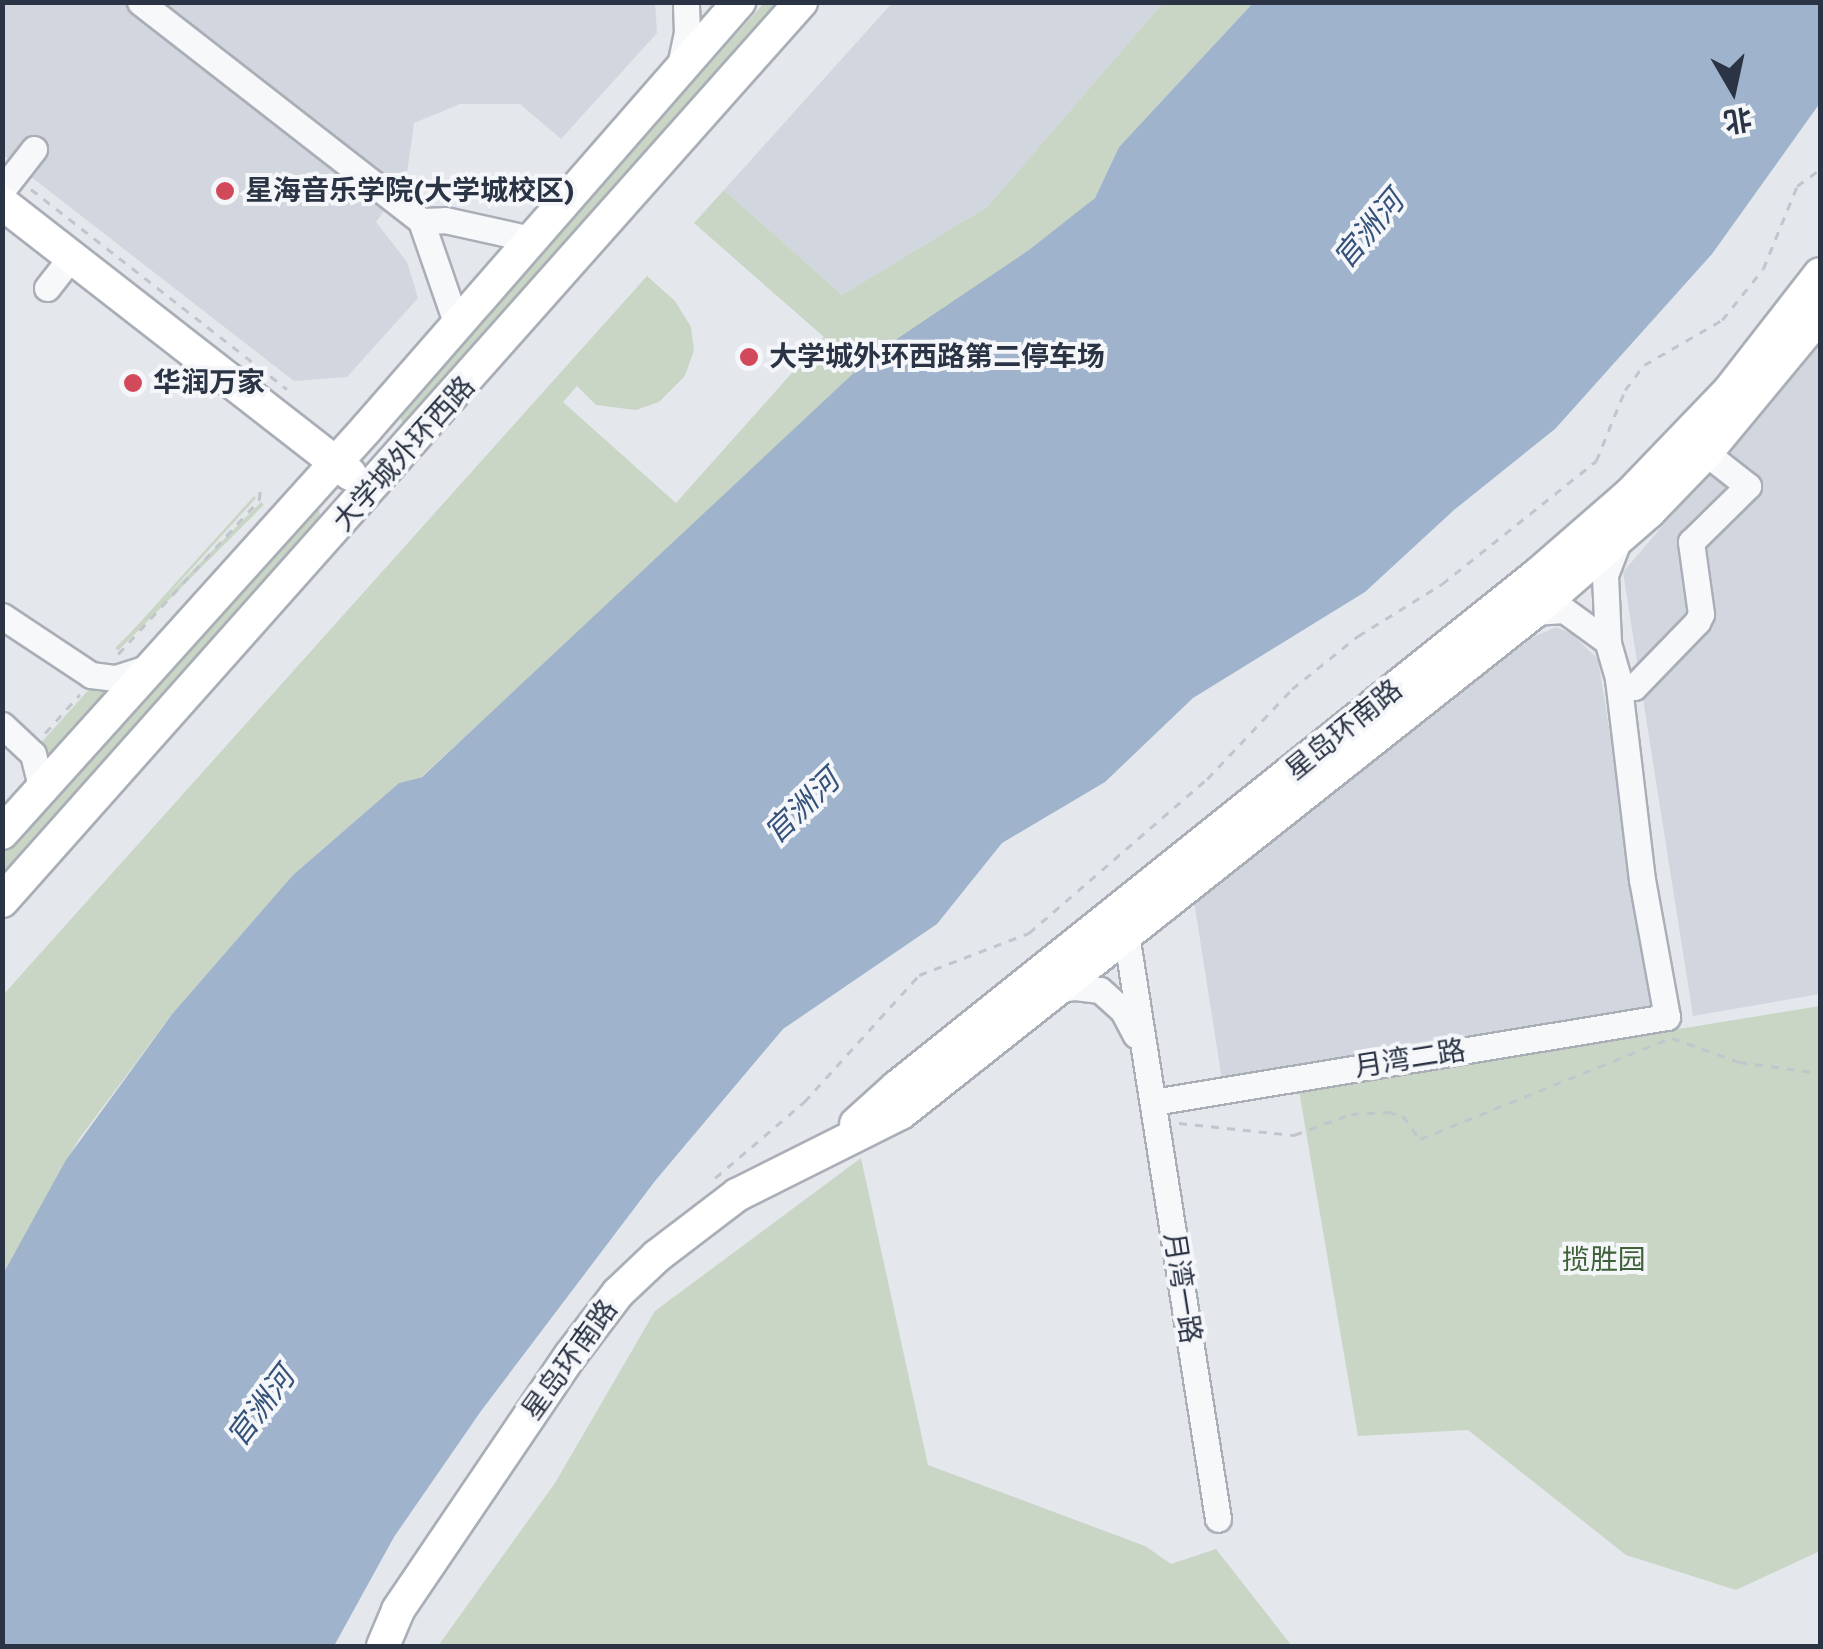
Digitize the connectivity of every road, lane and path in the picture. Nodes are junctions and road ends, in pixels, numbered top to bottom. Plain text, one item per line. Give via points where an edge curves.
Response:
1 (140, 2) edge
2 (686, 2) edge
3 (739, 2) edge
4 (801, 2) edge
5 (679, 70) junction
6 (34, 149) dead end
7 (1820, 169) edge
8 (8, 191) edge
9 (421, 220) junction
10 (532, 240) junction
11 (71, 257) junction
12 (1820, 274) edge
13 (47, 288) dead end
14 (1820, 315) edge
15 (457, 324) junction
16 (288, 389) dead end
17 (381, 411) junction
18 (416, 440) junction
19 (1706, 453) junction
20 (336, 463) junction
21 (260, 490) dead end
22 (371, 491) junction
23 (1619, 538) junction
24 (1534, 612) junction
25 (2, 616) edge
26 (1608, 642) junction
27 (110, 658) dead end
28 (154, 665) junction
29 (1618, 678) junction
30 (84, 684) dead end
31 (2, 725) edge
32 (34, 739) dead end
33 (42, 789) junction
34 (2, 833) edge
35 (2, 901) edge
36 (1126, 934) junction
37 (1056, 990) junction
38 (1146, 1058) junction
39 (1820, 1073) edge
40 (1154, 1112) junction
41 (831, 1147) junction
42 (707, 1185) dead end
43 (1218, 1519) dead end
44 (383, 1646) edge

1 - 9 street
2 - 5 street
3 - 5 main road, 大学城外环西路
4 - 18 main road, 大学城外环西路
5 - 10 main road, 大学城外环西路
6 - 8 street
7 - 42 path via 1796,186 1763,269 1722,320 1644,365 1634,378 1596,461 1442,584 1358,636 1292,689 1206,779 1029,933 919,975 804,1102
8 - 11 main road
8 - 16 path
9 - 10 street
9 - 15 street
10 - 15 main road, 大学城外环西路
11 - 13 street
11 - 20 main road
12 - 41 main road, 星岛环南路 via 1729,391 1616,506 896,1087
14 - 19 main road, 星岛环南路
15 - 17 main road, 大学城外环西路
17 - 18 main road via 396,430
17 - 20 main road, 大学城外环西路
18 - 22 main road, 大学城外环西路
19 - 23 main road, 星岛环南路
19 - 29 street via 1748,486 1691,542 1697,622 1634,687
20 - 22 main road
20 - 28 main road, 大学城外环西路
21 - 27 path via 258,500
22 - 35 main road, 大学城外环西路
23 - 24 main road, 星岛环南路
23 - 26 street via 1606,575
24 - 26 street via 1564,610
24 - 36 main road, 星岛环南路
25 - 28 street via 91,675 116,678
26 - 29 street
28 - 33 main road, 大学城外环西路
29 - 40 street, 月湾二路 via 1666,1017
30 - 32 path
31 - 33 street via 33,754
33 - 34 main road, 大学城外环西路
36 - 37 main road, 星岛环南路
36 - 38 street, 月湾一路
37 - 38 street, 月湾一路 via 1086,988 1110,996
37 - 41 main road, 星岛环南路 via 901,1113
38 - 40 street, 月湾一路
39 - 40 path via 1739,1062 1670,1037 1420,1139 1403,1116 1388,1112 1352,1114 1294,1136
40 - 43 street, 月湾一路
41 - 44 main road, 星岛环南路 via 708,1214 618,1293 398,1610

